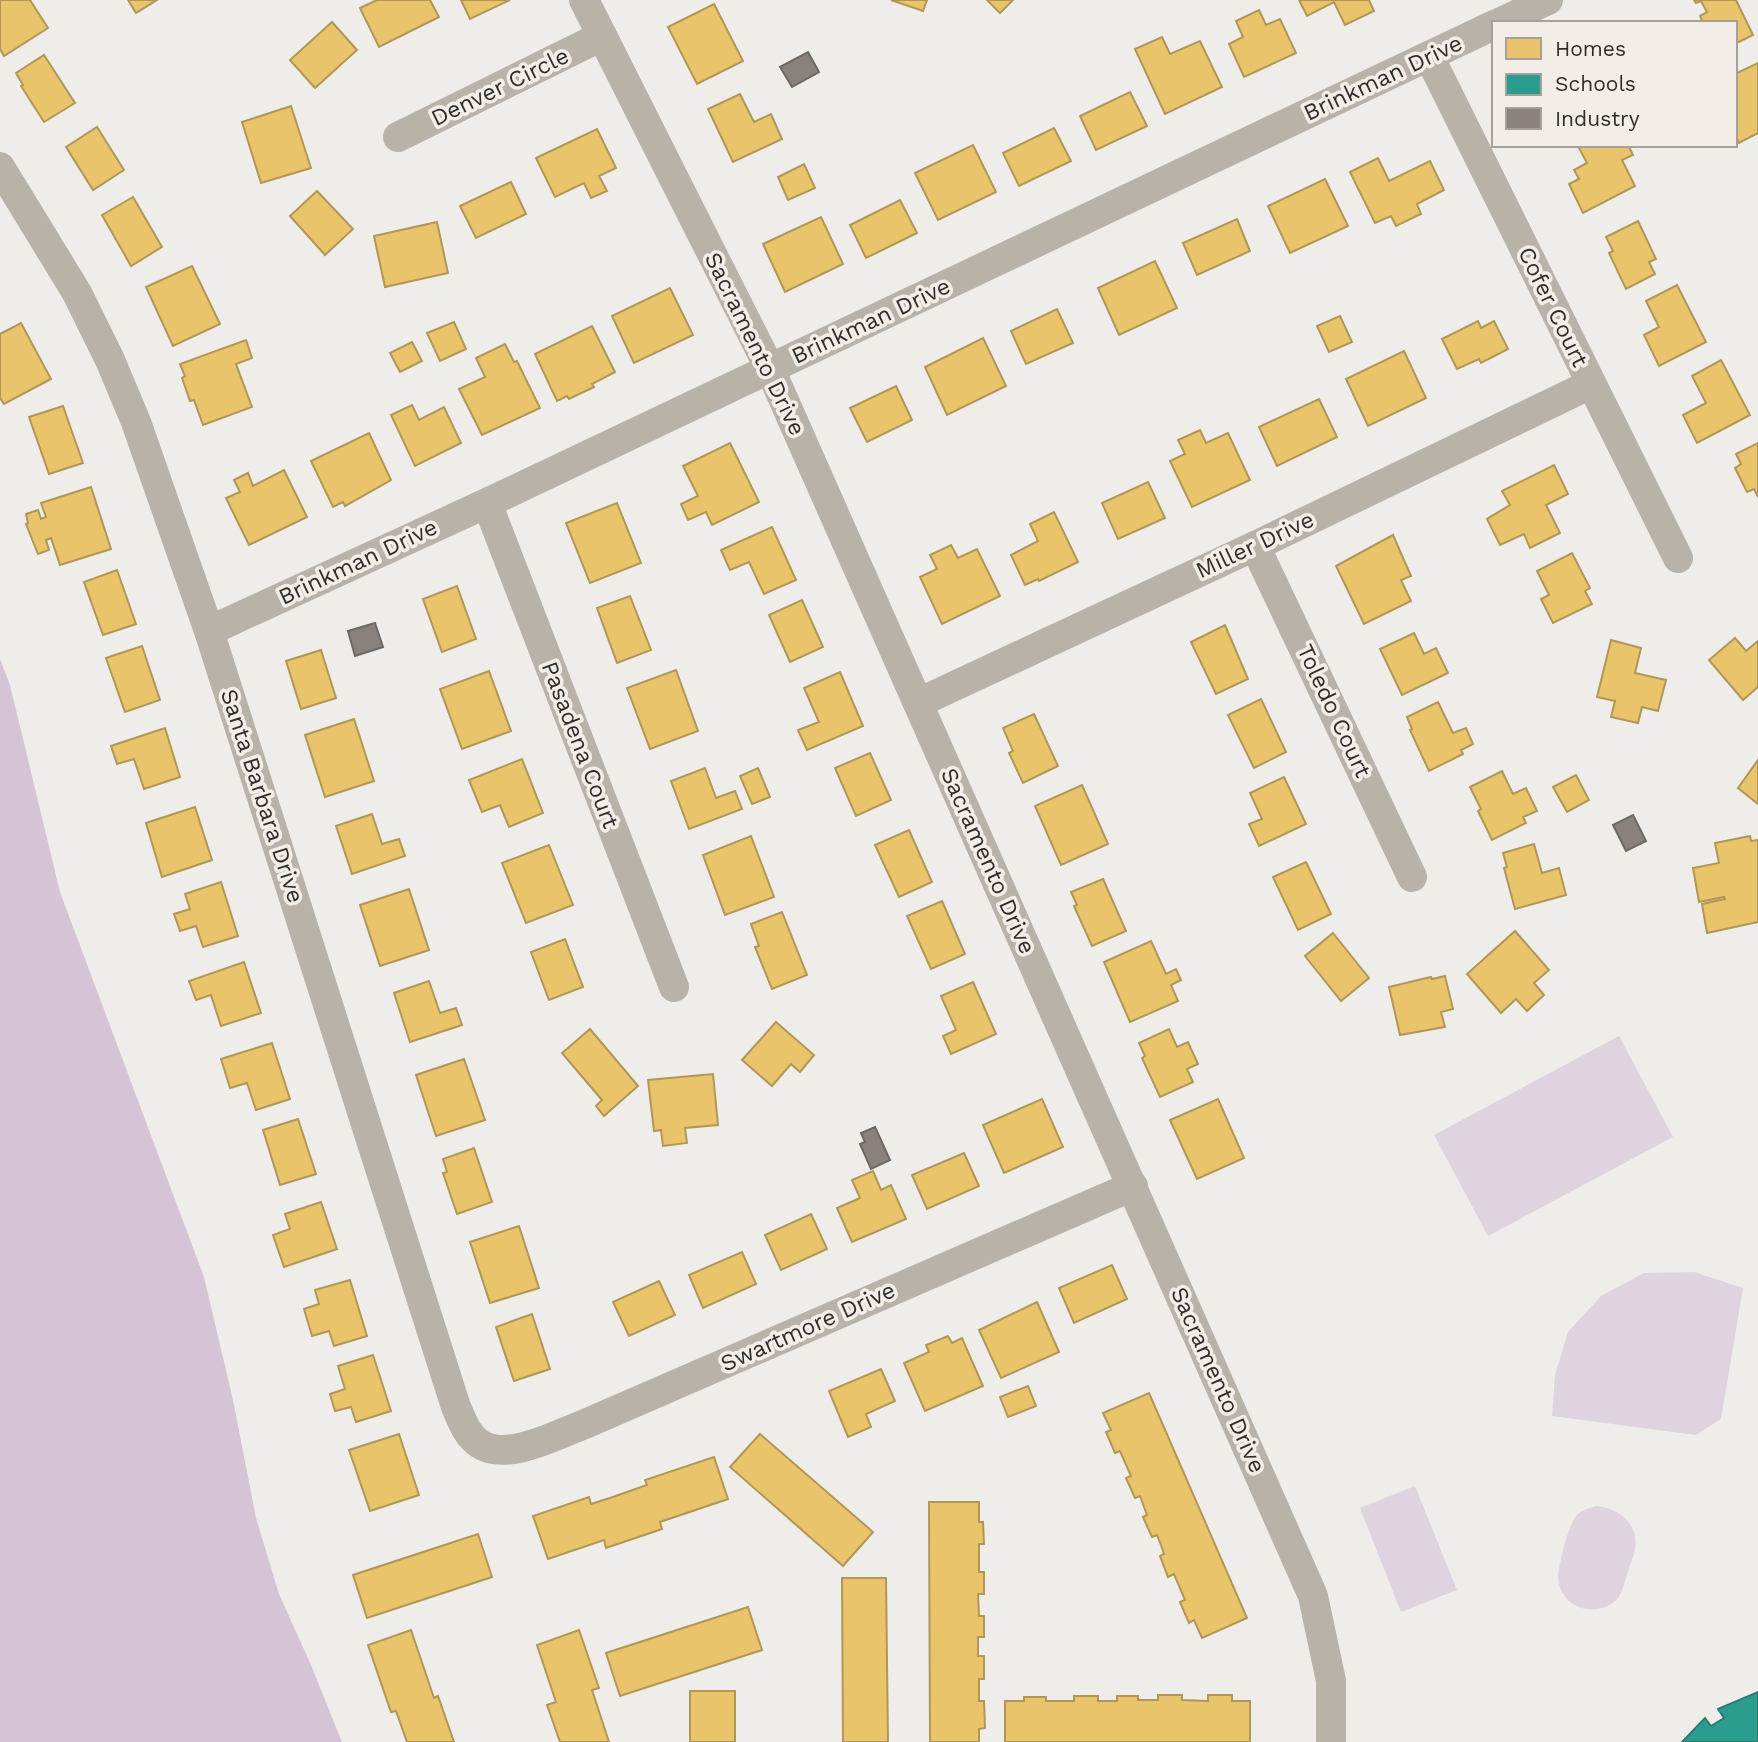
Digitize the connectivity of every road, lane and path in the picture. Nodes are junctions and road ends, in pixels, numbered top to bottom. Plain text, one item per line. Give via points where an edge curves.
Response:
1 (584, 0) edge
2 (1548, 0) edge
3 (1503, 21) edge
4 (1492, 26) edge
5 (601, 36) junction
6 (1429, 56) junction
7 (398, 137) dead end
8 (0, 167) edge
9 (770, 369) junction
10 (1591, 384) junction
11 (487, 503) junction
12 (1255, 546) junction
13 (1678, 558) dead end
14 (209, 631) junction
15 (918, 703) junction
16 (1412, 877) dead end
17 (674, 987) dead end
18 (1133, 1186) junction
19 (479, 1444) joint
20 (1331, 1742) edge

1 - 5 street, Sacramento Drive
2 - 3 street
4 - 6 street, Brinkman Drive
5 - 7 street, Denver Circle
5 - 9 street, Sacramento Drive
6 - 9 street, Brinkman Drive
6 - 10 street, Cofer Court
8 - 14 street, Santa Barbara Drive via 77,293 110,360
9 - 11 street, Brinkman Drive
9 - 15 street, Sacramento Drive
10 - 12 street, Miller Drive
10 - 13 street, Cofer Court
11 - 14 street, Brinkman Drive
11 - 17 street, Pasadena Court
12 - 15 street, Miller Drive
12 - 16 street, Toledo Court
14 - 19 street, Santa Barbara Drive via 456,1407
15 - 18 street, Sacramento Drive
18 - 19 street, Swartmore Drive via 585,1424 506,1450
18 - 20 street, Sacramento Drive via 1313,1595 1331,1681

